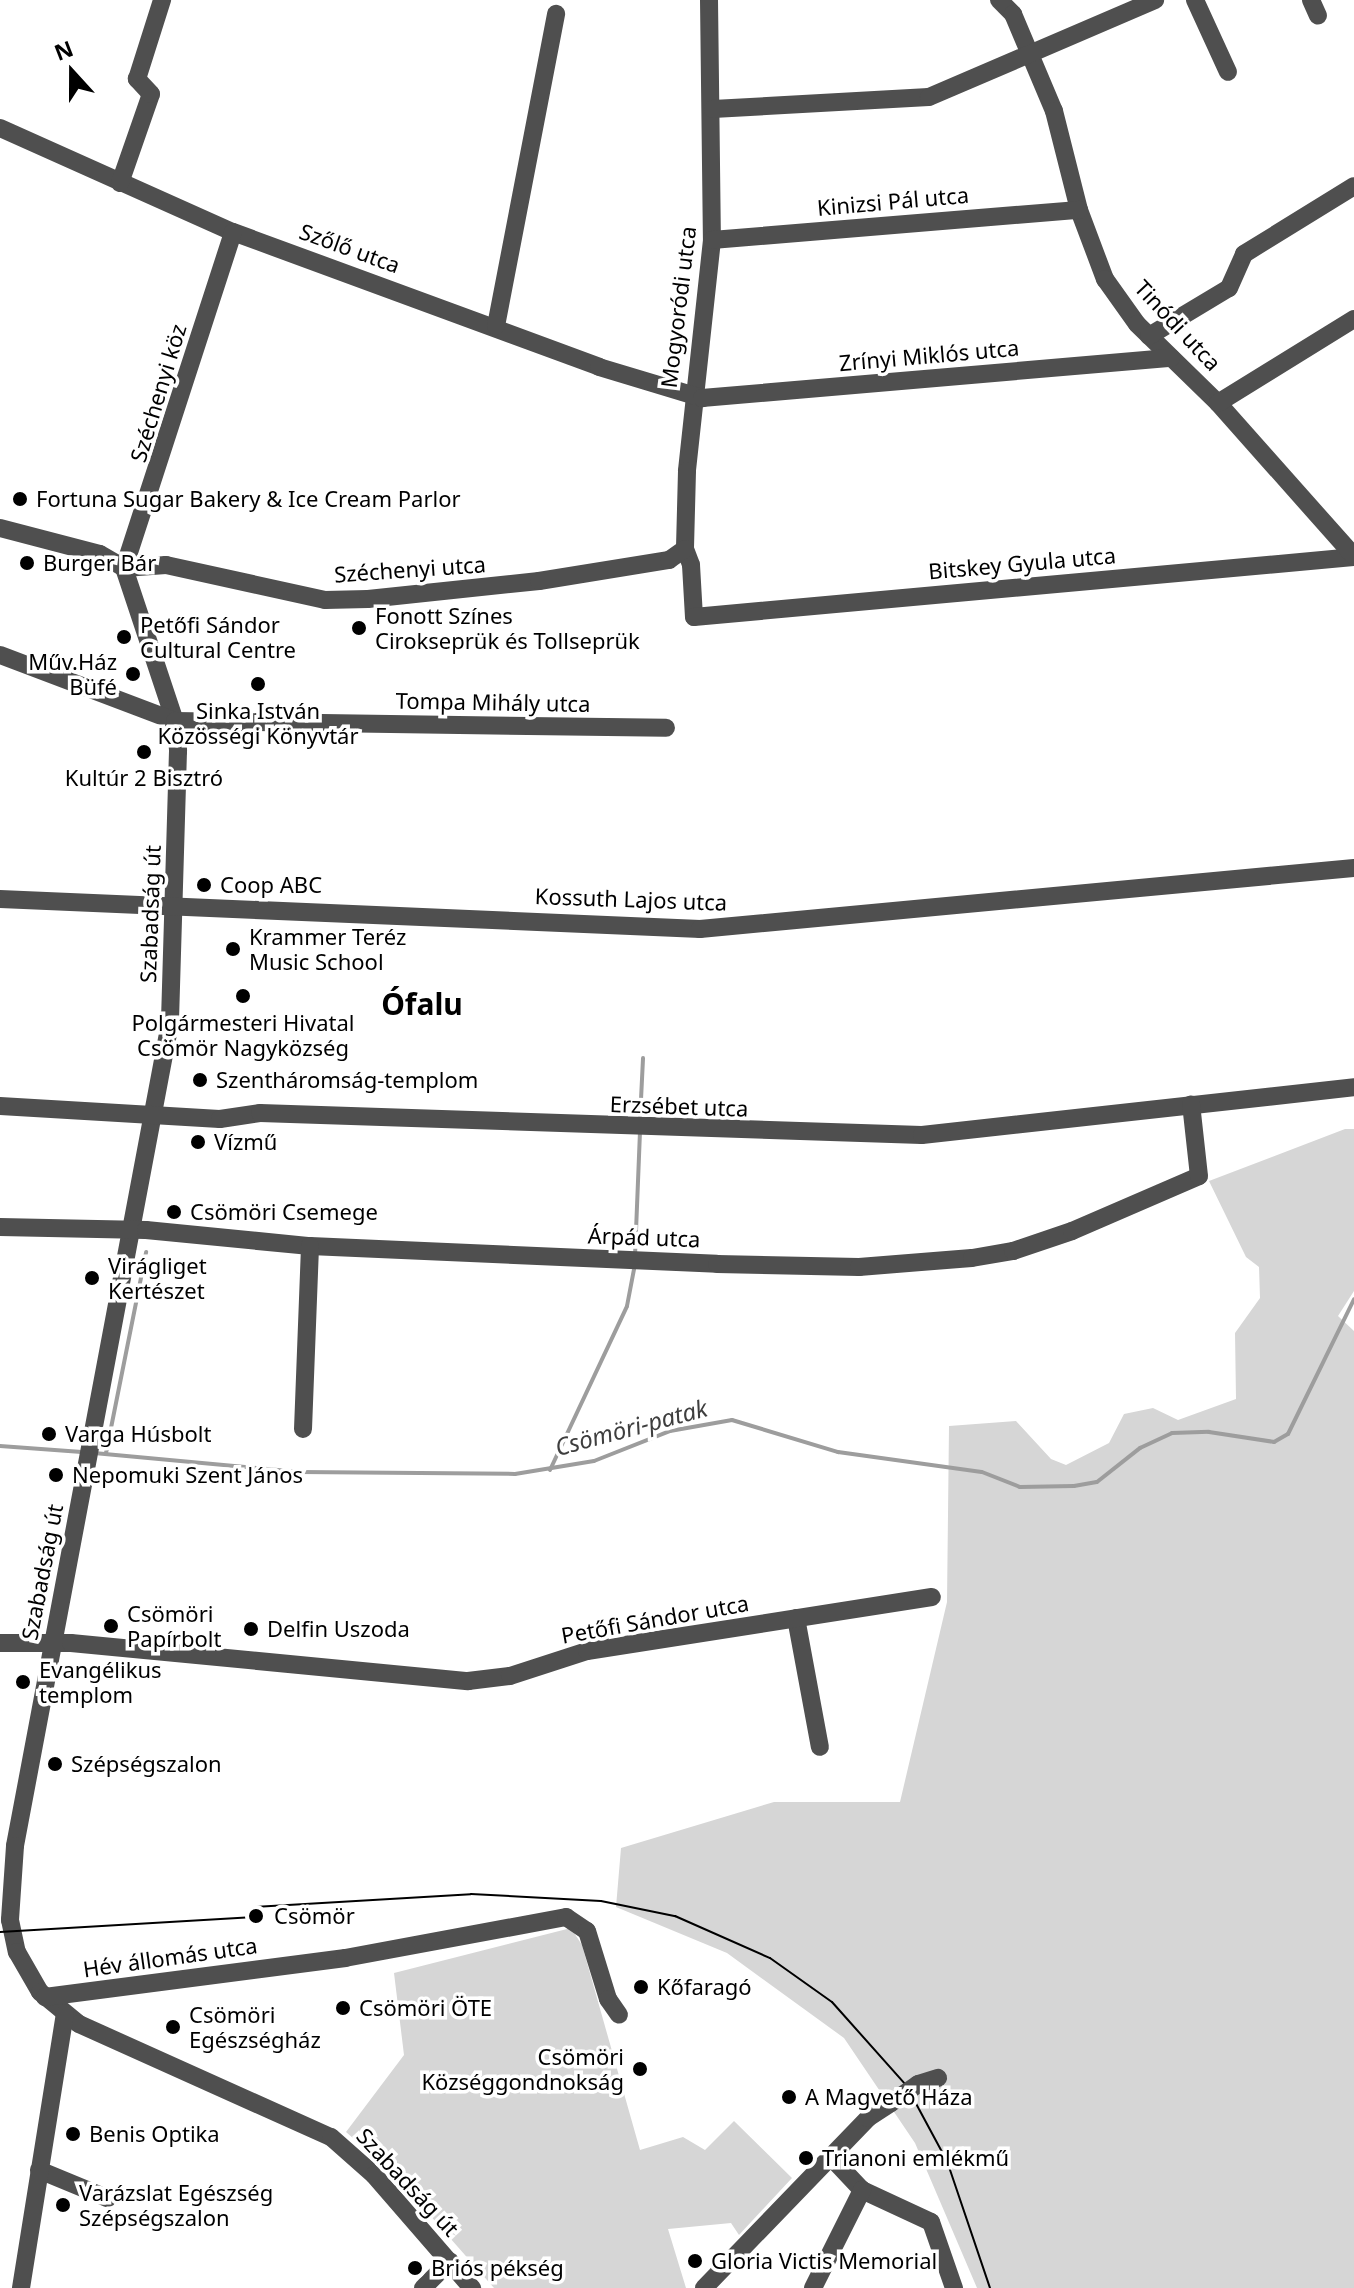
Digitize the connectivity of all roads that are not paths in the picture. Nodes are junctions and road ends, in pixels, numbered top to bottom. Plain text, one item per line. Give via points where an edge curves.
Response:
1 (162, 0) edge
2 (709, 0) edge
3 (999, 0) edge
4 (1155, 0) edge
5 (1195, 0) edge
6 (1011, 7) edge
7 (556, 14) dead end
8 (1031, 53) junction
9 (1228, 72) dead end
10 (713, 109) junction
11 (0, 128) edge
12 (120, 183) junction
13 (1354, 186) edge
14 (1079, 210) junction
15 (233, 232) junction
16 (712, 240) junction
17 (1354, 319) edge
18 (496, 326) junction
19 (1149, 336) junction
20 (1171, 358) junction
21 (692, 393) junction
22 (1218, 403) junction
23 (0, 528) edge
24 (685, 549) junction
25 (1354, 556) edge
26 (124, 568) junction
27 (694, 617) joint
28 (0, 655) edge
29 (175, 721) junction
30 (666, 728) dead end
31 (1354, 868) edge
32 (0, 899) edge
33 (176, 905) junction
34 (1354, 1087) edge
35 (1191, 1104) junction
36 (0, 1106) edge
37 (156, 1116) junction
38 (0, 1227) edge
39 (133, 1230) junction
40 (310, 1246) junction
41 (303, 1429) dead end
42 (932, 1597) dead end
43 (796, 1618) junction
44 (0, 1643) edge
45 (53, 1643) junction
46 (820, 1747) dead end
47 (8, 1953) edge
48 (45, 1997) junction
49 (65, 2013) junction
50 (619, 2015) dead end
51 (938, 2078) dead end
52 (830, 2156) junction
53 (39, 2170) junction
54 (862, 2190) junction
55 (107, 2198) dead end
56 (450, 2261) junction
57 (21, 2288) edge
58 (423, 2288) edge
59 (472, 2288) edge
60 (704, 2288) edge
61 (813, 2288) edge
62 (954, 2288) edge

1 - 12 street via 137,79 151,94
2 - 10 street, Mogyoródi utca
3 - 6 street, Tinódi utca
4 - 8 street
5 - 9 street
6 - 8 street, Tinódi utca
7 - 18 street
8 - 10 street via 909,102
8 - 14 street, Tinódi utca via 1054,111
10 - 16 street, Mogyoródi utca
11 - 12 street, Szőlő utca
12 - 15 street, Szőlő utca
13 - 19 street via 1244,254 1229,288
14 - 16 street, Kinizsi Pál utca
14 - 19 street, Tinódi utca via 1105,279
15 - 18 street, Szőlő utca
15 - 26 street, Széchenyi köz
16 - 21 street, Mogyoródi utca
17 - 22 street
18 - 21 street, Szőlő utca via 599,367
19 - 20 street, Tinódi utca
20 - 21 street, Zrínyi Miklós utca via 777,394 702,398
20 - 22 street, Tinódi utca
21 - 24 street, Mogyoródi utca
22 - 25 street, Tinódi utca
23 - 26 street, Széchenyi utca via 100,554
24 - 26 street, Széchenyi utca via 669,560 539,581 368,599 325,600 166,565
24 - 27 street, Mogyoródi utca
25 - 27 street, Bitskey Gyula utca
26 - 29 street, Szabadság út
28 - 29 street, Tompa Mihály utca
29 - 30 street, Tompa Mihály utca
29 - 33 street, Szabadság út
31 - 33 street, Kossuth Lajos utca via 700,929
32 - 33 street, Kossuth Lajos utca
33 - 37 street, Szabadság út via 170,1023
34 - 35 street, Erzsébet utca
35 - 37 street, Erzsébet utca via 922,1135 260,1113 220,1119
35 - 40 street, Árpád utca via 1199,1176 1013,1251 859,1267
36 - 37 street, Erzsébet utca
37 - 39 street, Szabadság út
38 - 39 street, Árpád utca
39 - 40 street, Árpád utca
39 - 45 street, Szabadság út
40 - 41 street
42 - 43 street, Petőfi Sándor utca
43 - 45 street, Petőfi Sándor utca via 587,1651 510,1676 468,1681
43 - 46 street
44 - 45 street, Petőfi Sándor utca
45 - 47 street, Szabadság út via 15,1846
47 - 48 street, Szabadság út
48 - 49 street, Szabadság út
48 - 50 street, Hév állomás utca via 345,1958 566,1917 587,1931 608,1999
49 - 53 street
49 - 56 street, Szabadság út via 331,2137 374,2175
51 - 52 street, bridge via 918,2084 868,2118
52 - 54 street
52 - 60 street
53 - 55 street
53 - 57 street
54 - 61 street
54 - 62 street via 931,2222
56 - 58 street
56 - 59 street, Szabadság út

